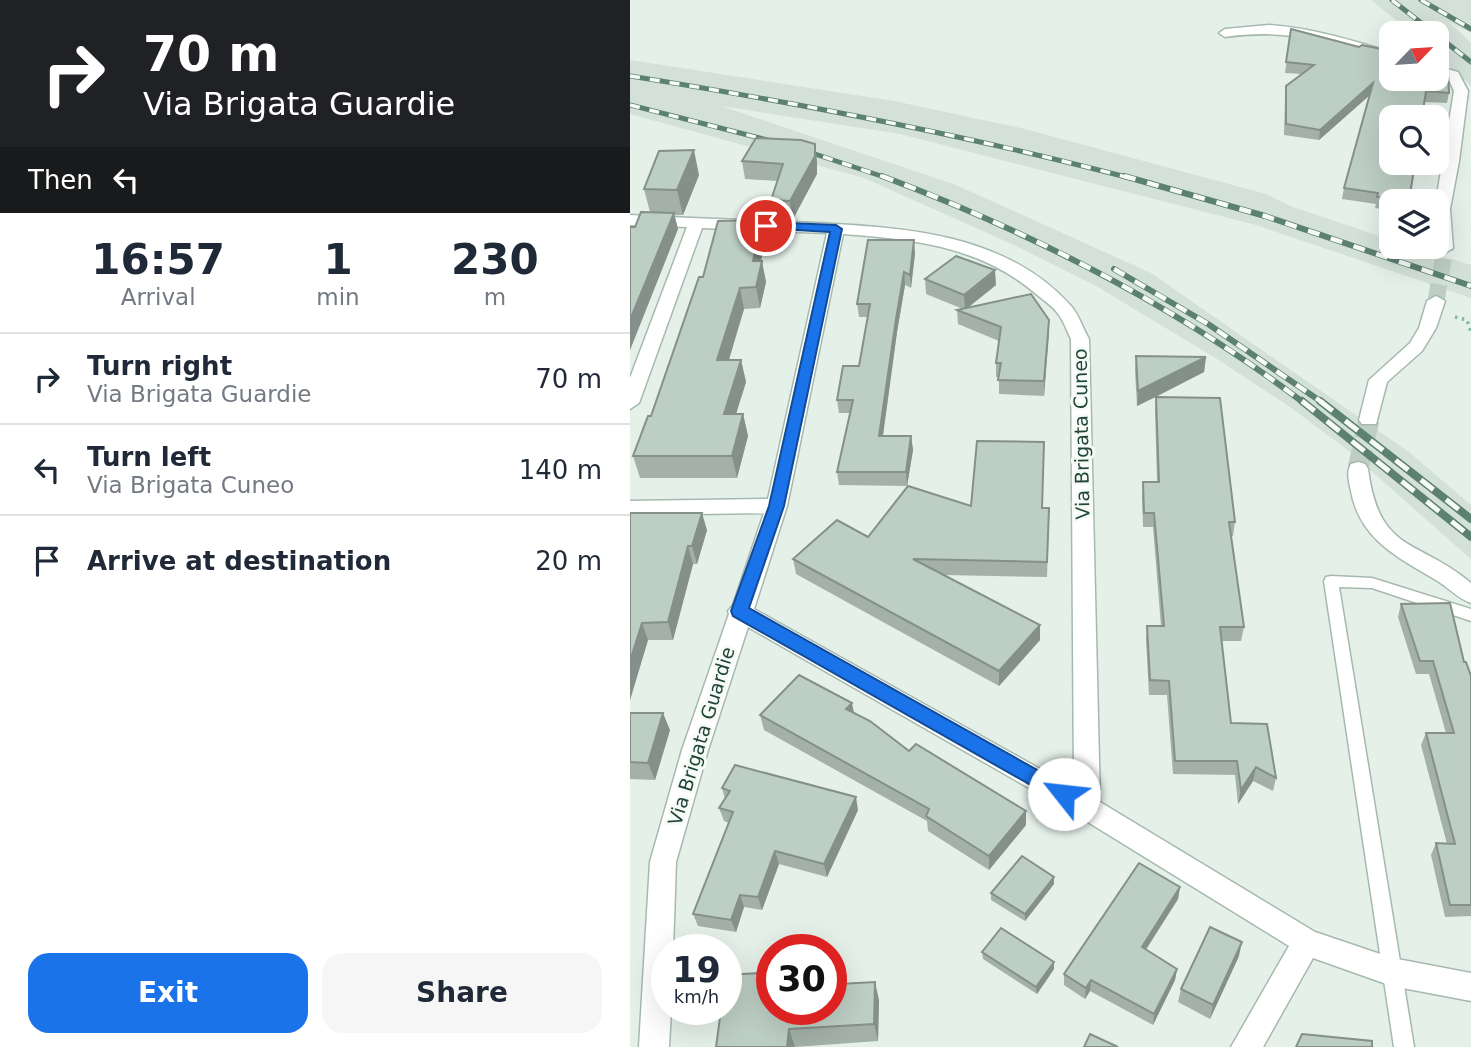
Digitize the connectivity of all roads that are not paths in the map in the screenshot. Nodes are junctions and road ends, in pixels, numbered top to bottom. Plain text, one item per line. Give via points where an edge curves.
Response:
1 (1226, 33) dead end
2 (1379, 53) edge
3 (1449, 74) edge
4 (1446, 189) edge
5 (630, 220) edge
6 (695, 223) junction
7 (836, 229) junction
8 (1436, 301) tunnel mouth
9 (630, 403) edge
10 (1369, 420) tunnel mouth
11 (1358, 470) tunnel mouth
12 (776, 506) junction
13 (630, 508) edge
14 (1471, 595) edge
15 (739, 611) junction
16 (1471, 615) edge
17 (1087, 808) junction
18 (1307, 943) junction
19 (1392, 972) junction
20 (1471, 987) edge
21 (654, 1047) edge
22 (1246, 1047) edge
23 (1404, 1047) edge

1 - 2 street via 1272,28 1307,32
3 - 4 street via 1461,91
5 - 6 street, Via Brigata Cuneo
6 - 7 street, Via Brigata Cuneo
6 - 9 street
7 - 12 street, Via Brigata Guardie
7 - 17 street, Via Brigata Cuneo via 909,234 985,254 1026,277 1065,310 1080,339
8 - 10 street via 1423,338 1410,358 1378,380
11 - 14 street via 1370,519 1395,546
12 - 13 street
12 - 15 street, Via Brigata Guardie
15 - 17 street
15 - 21 street, Via Brigata Guardie via 663,862
16 - 19 lane via 1372,583 1331,581
17 - 18 street
18 - 19 street
18 - 22 street
19 - 20 street
19 - 23 lane

